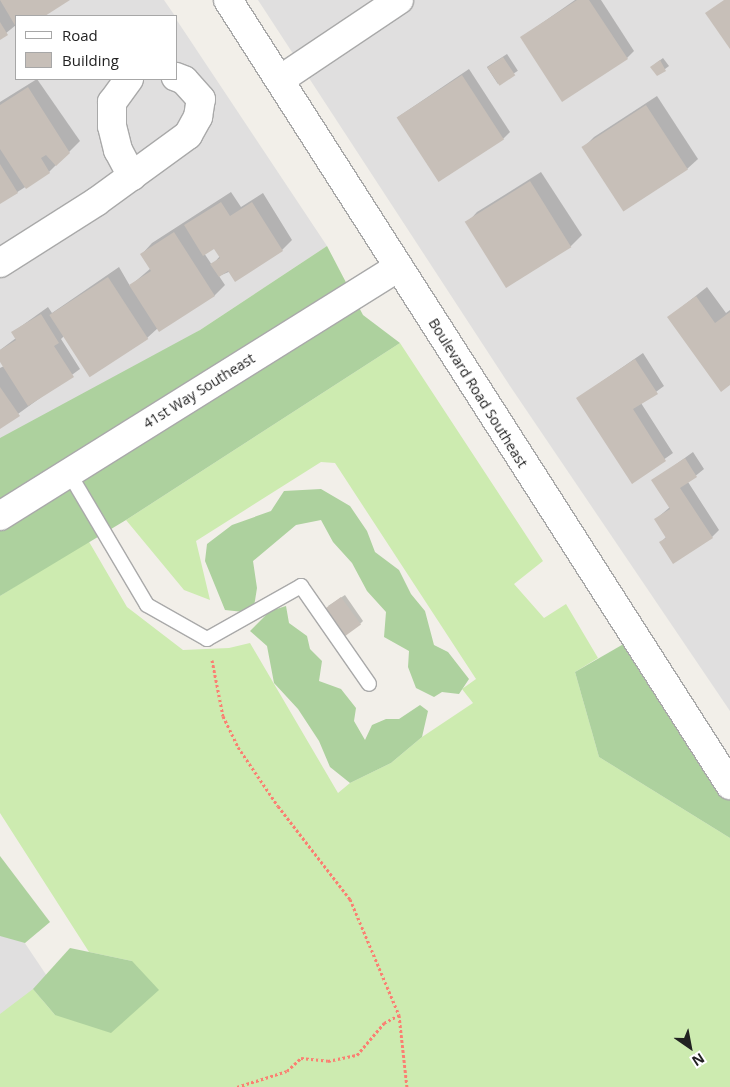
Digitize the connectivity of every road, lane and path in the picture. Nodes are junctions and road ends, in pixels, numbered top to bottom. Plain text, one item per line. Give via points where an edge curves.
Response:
1 (228, 0) edge
2 (399, 0) edge
3 (178, 78) edge
4 (281, 78) junction
5 (128, 80) edge
6 (132, 176) junction
7 (0, 263) edge
8 (399, 266) junction
9 (69, 473) junction
10 (0, 516) edge
11 (207, 639) junction
12 (369, 684) dead end
13 (730, 785) edge
14 (399, 1015) junction
15 (237, 1087) edge
16 (407, 1087) edge

1 - 4 street, Boulevard Road Southeast
2 - 4 street
3 - 6 street via 201,99 198,117 188,135
4 - 8 street, Boulevard Road Southeast
5 - 6 street via 112,102 112,126 118,150
6 - 7 street
8 - 9 street, 41st Way Southeast
8 - 13 street, Boulevard Road Southeast
9 - 10 street, 41st Way Southeast
9 - 11 lane via 147,606
11 - 12 lane via 301,586
11 - 14 path via 223,716 238,747 278,806 350,899
14 - 15 path via 384,1024 357,1054 328,1061 301,1058 287,1071
14 - 16 path

